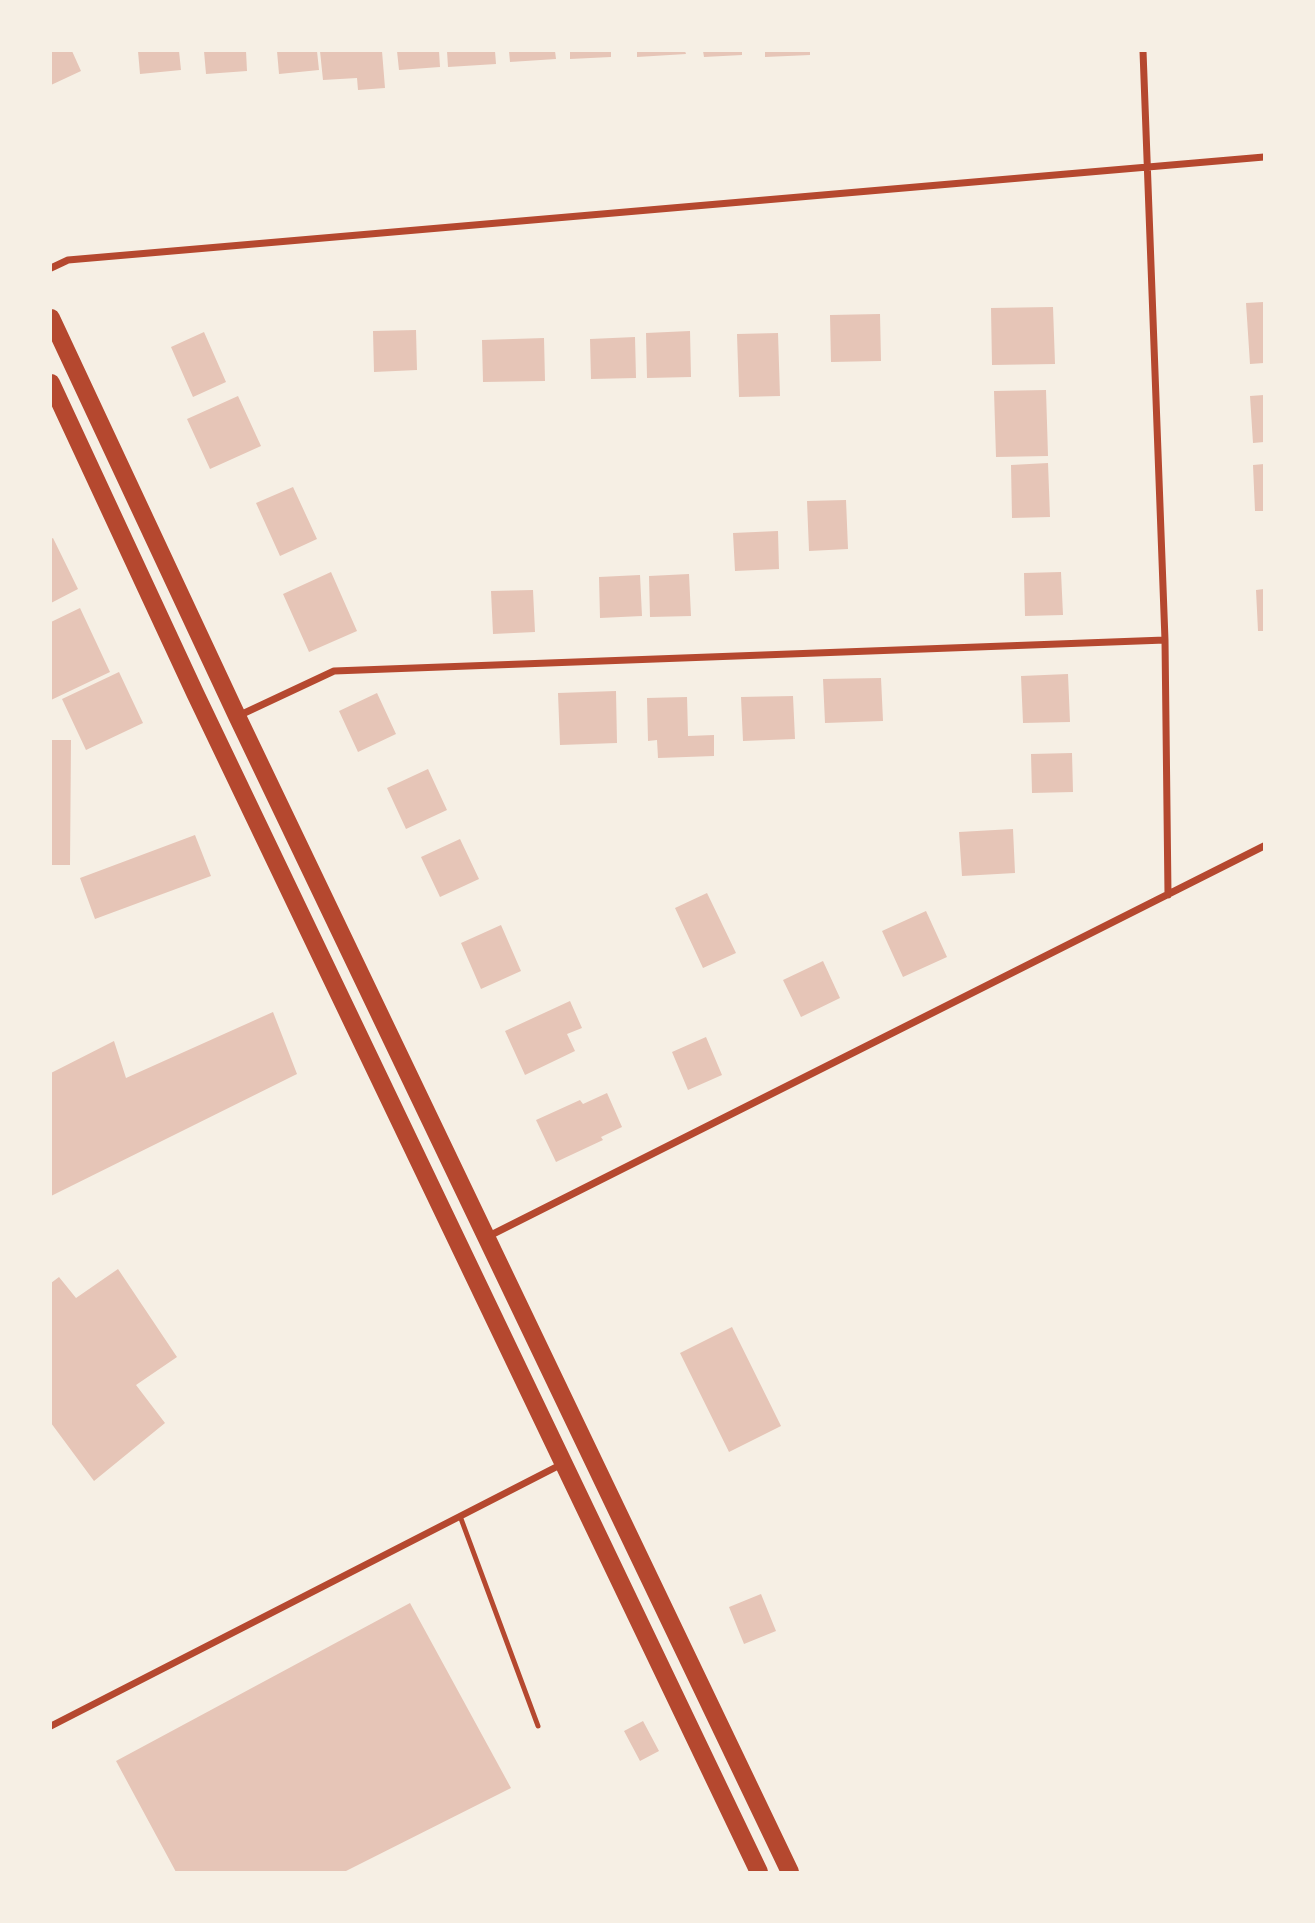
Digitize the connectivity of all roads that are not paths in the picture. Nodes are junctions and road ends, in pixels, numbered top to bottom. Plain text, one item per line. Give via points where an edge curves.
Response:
1 (1143, 51) edge
2 (1264, 157) edge
3 (1147, 167) junction
4 (51, 268) edge
5 (51, 318) edge
6 (51, 383) edge
7 (1166, 640) junction
8 (237, 716) junction
9 (212, 728) junction
10 (1264, 846) edge
11 (1168, 895) junction
12 (486, 1238) junction
13 (588, 1450) junction
14 (562, 1464) junction
15 (460, 1516) junction
16 (51, 1726) edge
17 (538, 1726) dead end
18 (759, 1872) edge
19 (790, 1872) edge

1 - 3 street
2 - 3 street
3 - 4 street via 68,260
3 - 7 street
5 - 8 main road
6 - 9 main road
7 - 8 street via 334,671
7 - 11 street
8 - 9 main road
8 - 12 main road
9 - 14 main road
10 - 11 street
11 - 12 street
12 - 13 main road
13 - 14 main road
13 - 19 main road
14 - 15 street
14 - 18 main road
15 - 16 street
15 - 17 lane

